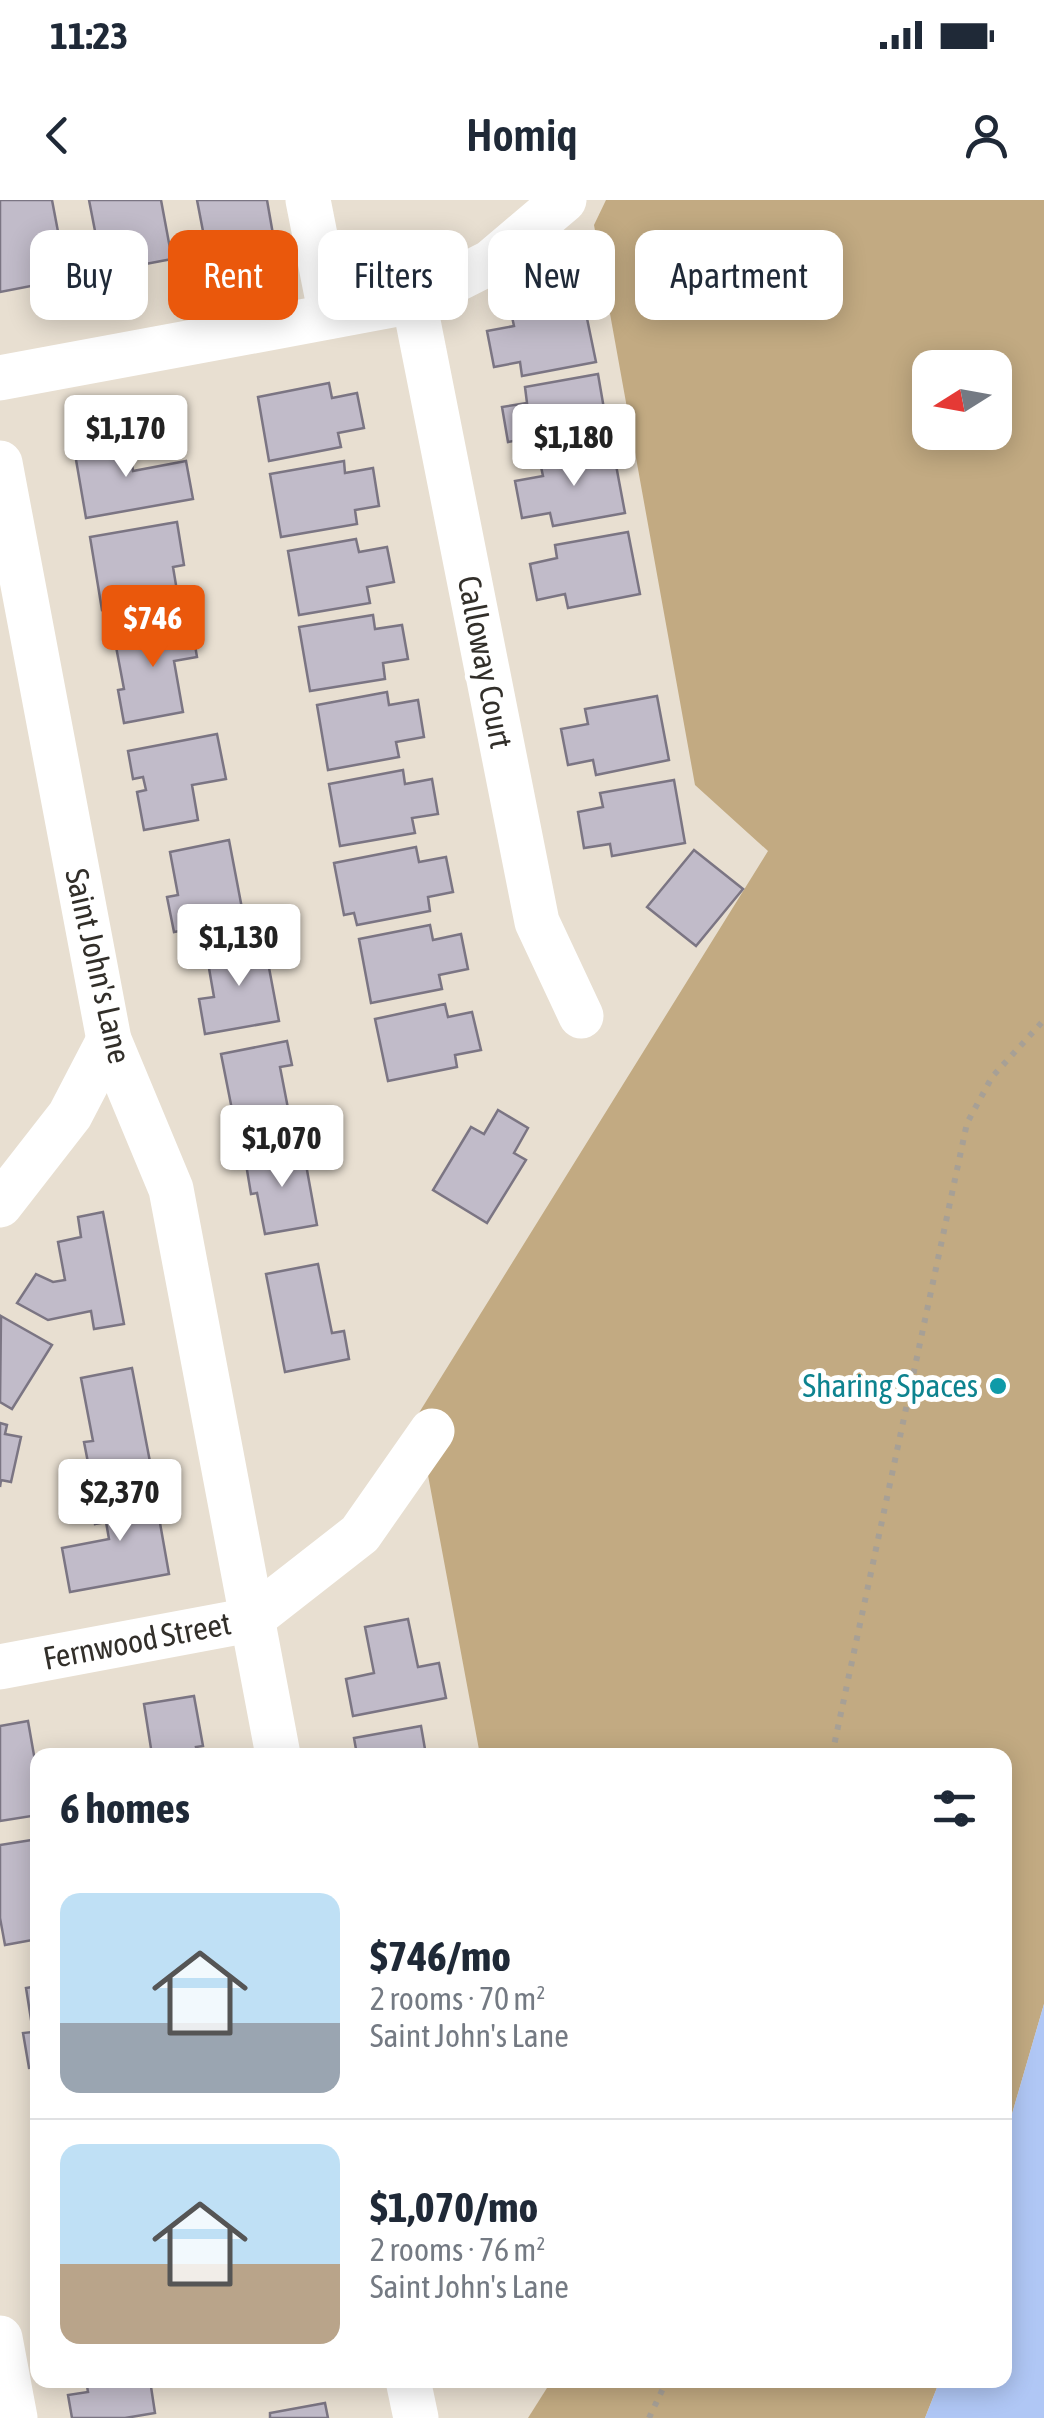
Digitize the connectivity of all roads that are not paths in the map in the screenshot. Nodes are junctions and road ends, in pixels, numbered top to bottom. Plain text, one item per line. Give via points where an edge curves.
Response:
1 (308, 200) edge
2 (564, 200) edge
3 (318, 253) edge
4 (468, 274) edge
5 (318, 318) edge
6 (418, 320) edge
7 (0, 378) edge
8 (0, 464) edge
9 (581, 1016) dead end
10 (108, 1040) junction
11 (0, 1206) edge
12 (432, 1431) dead end
13 (250, 1620) junction
14 (0, 1667) edge
15 (277, 1748) edge
16 (0, 2338) edge
17 (410, 2388) edge
18 (15, 2418) edge
19 (416, 2418) edge

1 - 3 street
2 - 4 street
5 - 7 street
6 - 9 street, Calloway Court via 537,922
8 - 10 street, Saint John's Lane
10 - 11 street via 70,1115
10 - 13 street, Saint John's Lane via 171,1189
12 - 13 street, Fernwood Street via 360,1534
13 - 14 street, Fernwood Street
13 - 15 street, Saint John's Lane
16 - 18 street
17 - 19 street

